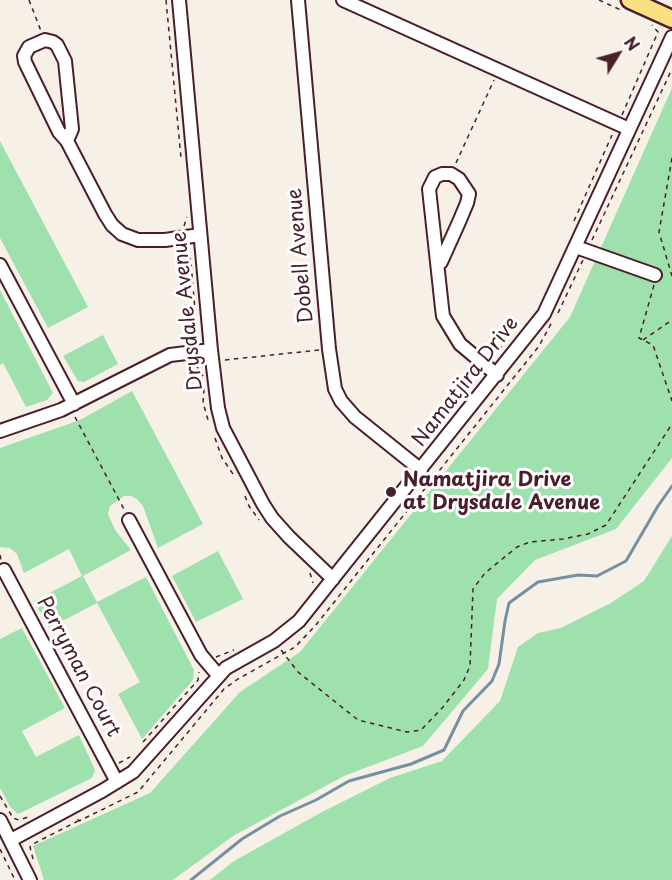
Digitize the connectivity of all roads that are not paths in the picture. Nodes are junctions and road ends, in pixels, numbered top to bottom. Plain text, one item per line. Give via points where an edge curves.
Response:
1 (179, 0) edge
2 (298, 0) edge
3 (343, 0) edge
4 (629, 7) edge
5 (672, 19) edge
6 (672, 37) edge
7 (623, 126) junction
8 (67, 141) junction
9 (200, 235) junction
10 (576, 247) junction
11 (438, 264) junction
12 (0, 265) edge
13 (655, 275) road end
14 (212, 356) junction
15 (497, 375) junction
16 (74, 404) junction
17 (0, 431) edge
18 (421, 470) junction
19 (129, 520) road end
20 (4, 570) dead end
21 (329, 575) junction
22 (218, 675) junction
23 (117, 782) junction
24 (0, 820) edge
25 (11, 840) junction
26 (30, 880) edge

1 - 9 street, Drysdale Avenue
2 - 18 street, Dobell Avenue via 335,388 355,417
3 - 7 street
4 - 5 main road
6 - 7 street, Namatjira Drive
7 - 10 street, Namatjira Drive
8 - 8 street via 25,62 29,47 45,40 57,45 65,61 72,129
8 - 9 street via 105,214 122,234 150,241
9 - 14 street, Drysdale Avenue
10 - 13 street
10 - 15 street, Namatjira Drive via 544,314
11 - 11 street via 469,194 451,174 435,177 429,189
11 - 15 street via 445,321 460,344
12 - 16 street
14 - 16 street via 170,355
14 - 21 street, Drysdale Avenue via 224,428 259,497 289,537
15 - 18 street, Namatjira Drive
16 - 17 street
18 - 21 street, Namatjira Drive
19 - 22 street via 207,664
20 - 23 street, Perryman Court
21 - 22 street, Namatjira Drive via 299,621
22 - 23 street, Namatjira Drive via 143,762
23 - 25 street, Namatjira Drive
24 - 25 street
25 - 26 street

